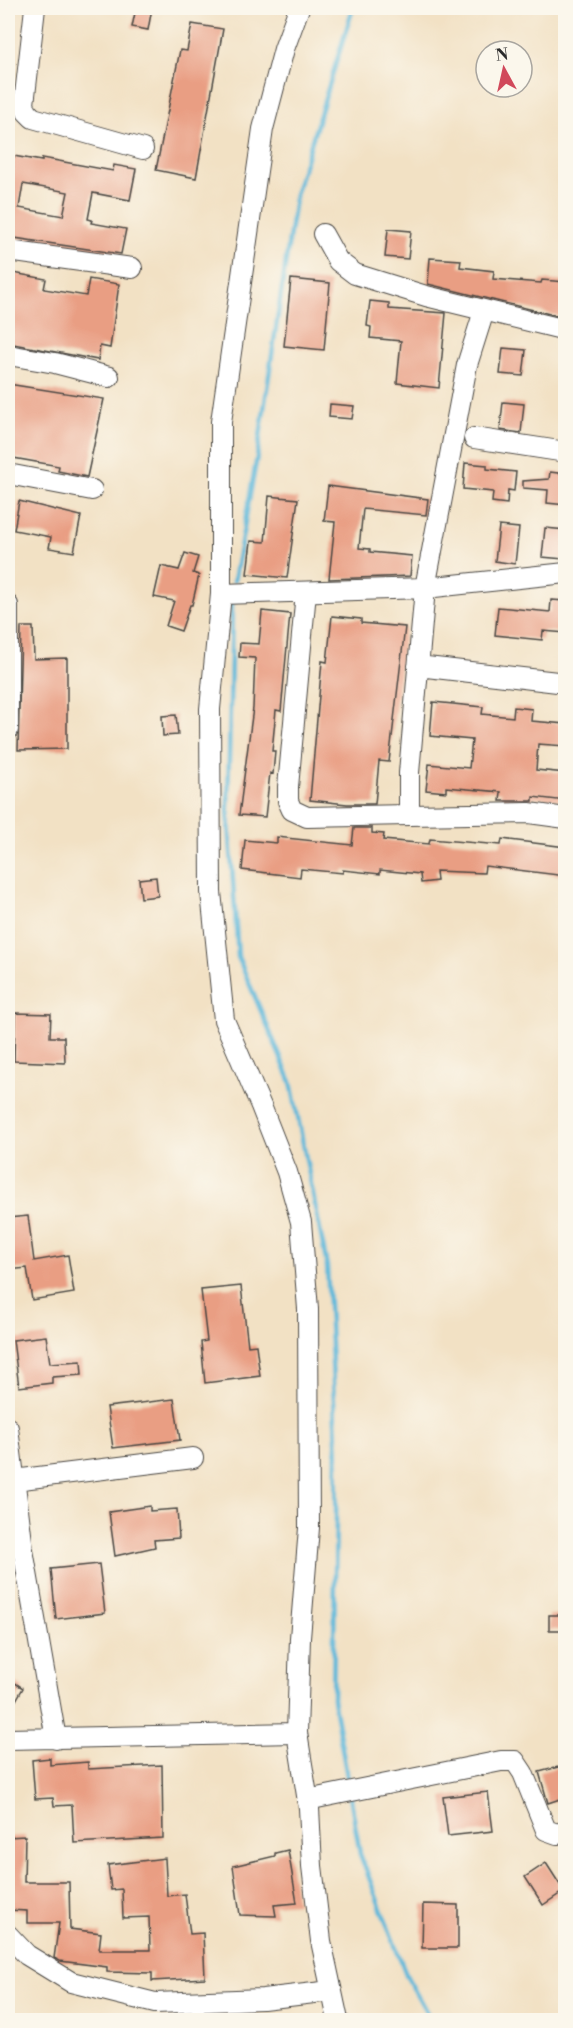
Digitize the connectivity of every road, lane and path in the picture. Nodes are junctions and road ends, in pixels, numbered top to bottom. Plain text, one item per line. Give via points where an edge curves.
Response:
1 (35, 8) edge
2 (299, 8) edge
3 (143, 149) dead end
4 (324, 234) dead end
5 (8, 251) edge
6 (132, 268) dead end
7 (484, 310) junction
8 (566, 330) edge
9 (8, 355) edge
10 (109, 377) dead end
11 (474, 438) dead end
12 (566, 452) edge
13 (8, 474) edge
14 (92, 490) dead end
15 (566, 573) edge
16 (425, 588) junction
17 (306, 592) junction
18 (221, 594) junction
19 (8, 604) edge
20 (418, 666) junction
21 (566, 684) edge
22 (8, 730) edge
23 (409, 815) junction
24 (566, 818) edge
25 (8, 1428) edge
26 (193, 1458) dead end
27 (11, 1479) edge
28 (297, 1733) junction
29 (8, 1739) edge
30 (56, 1739) junction
31 (307, 1800) junction
32 (566, 1831) edge
33 (8, 1935) edge
34 (331, 1991) junction
35 (338, 2020) edge

1 - 3 street via 24,104 27,112 33,118
2 - 18 street via 263,129 224,399
4 - 7 street via 338,261 355,274
5 - 6 street
7 - 8 street
7 - 16 street via 467,365
9 - 10 street
11 - 12 street
13 - 14 street
15 - 16 street
16 - 17 street
16 - 20 street
17 - 18 street
17 - 23 street via 288,787 292,810 307,817
18 - 28 street via 210,709 211,892 217,972 224,1020 266,1117 302,1222 308,1308 309,1528
19 - 22 street
20 - 21 street
20 - 23 street
23 - 24 street via 529,813
25 - 27 street
26 - 27 street
27 - 30 street
28 - 30 street
28 - 31 street
29 - 30 street
31 - 32 street via 515,1761 546,1830 557,1834
31 - 34 street via 320,1931
33 - 34 street via 27,1955 71,1982 155,2003 263,1999
34 - 35 street

